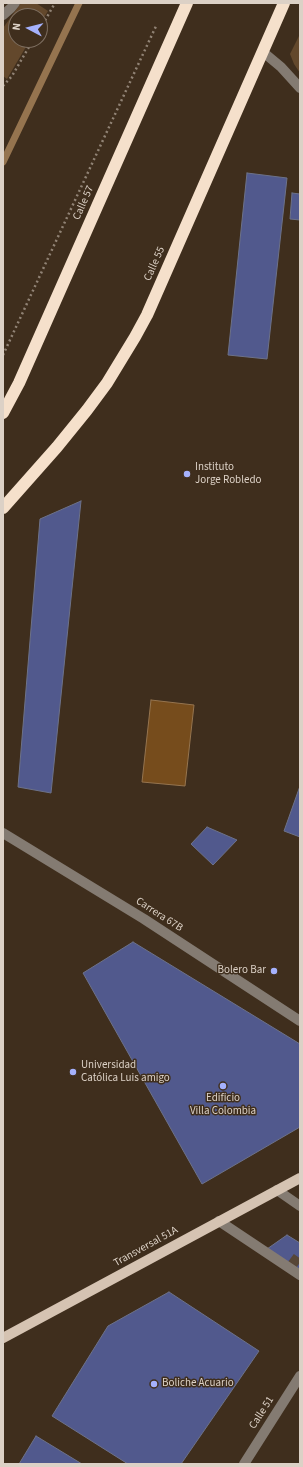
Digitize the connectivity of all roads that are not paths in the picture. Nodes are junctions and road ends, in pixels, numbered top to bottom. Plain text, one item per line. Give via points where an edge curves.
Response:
1 (14, 3) edge
2 (187, 3) edge
3 (284, 3) edge
4 (3, 15) edge
5 (263, 52) junction
6 (300, 88) edge
7 (3, 413) edge
8 (3, 508) edge
9 (3, 833) edge
10 (300, 1021) edge
11 (300, 1178) edge
12 (277, 1190) junction
13 (300, 1206) edge
14 (219, 1221) junction
15 (300, 1275) edge
16 (3, 1338) edge
17 (300, 1376) edge
18 (244, 1464) edge

1 - 4 street
2 - 7 highway, Calle 57 via 22,376
3 - 5 highway, Calle 55
5 - 6 street
5 - 8 highway, Calle 55 via 135,337 87,410
9 - 10 street, Carrera 67B via 144,919
11 - 12 main road, Transversal 51A
12 - 13 street
12 - 14 main road, Transversal 51A
14 - 15 street
14 - 16 main road, Transversal 51A
17 - 18 street, Calle 51

